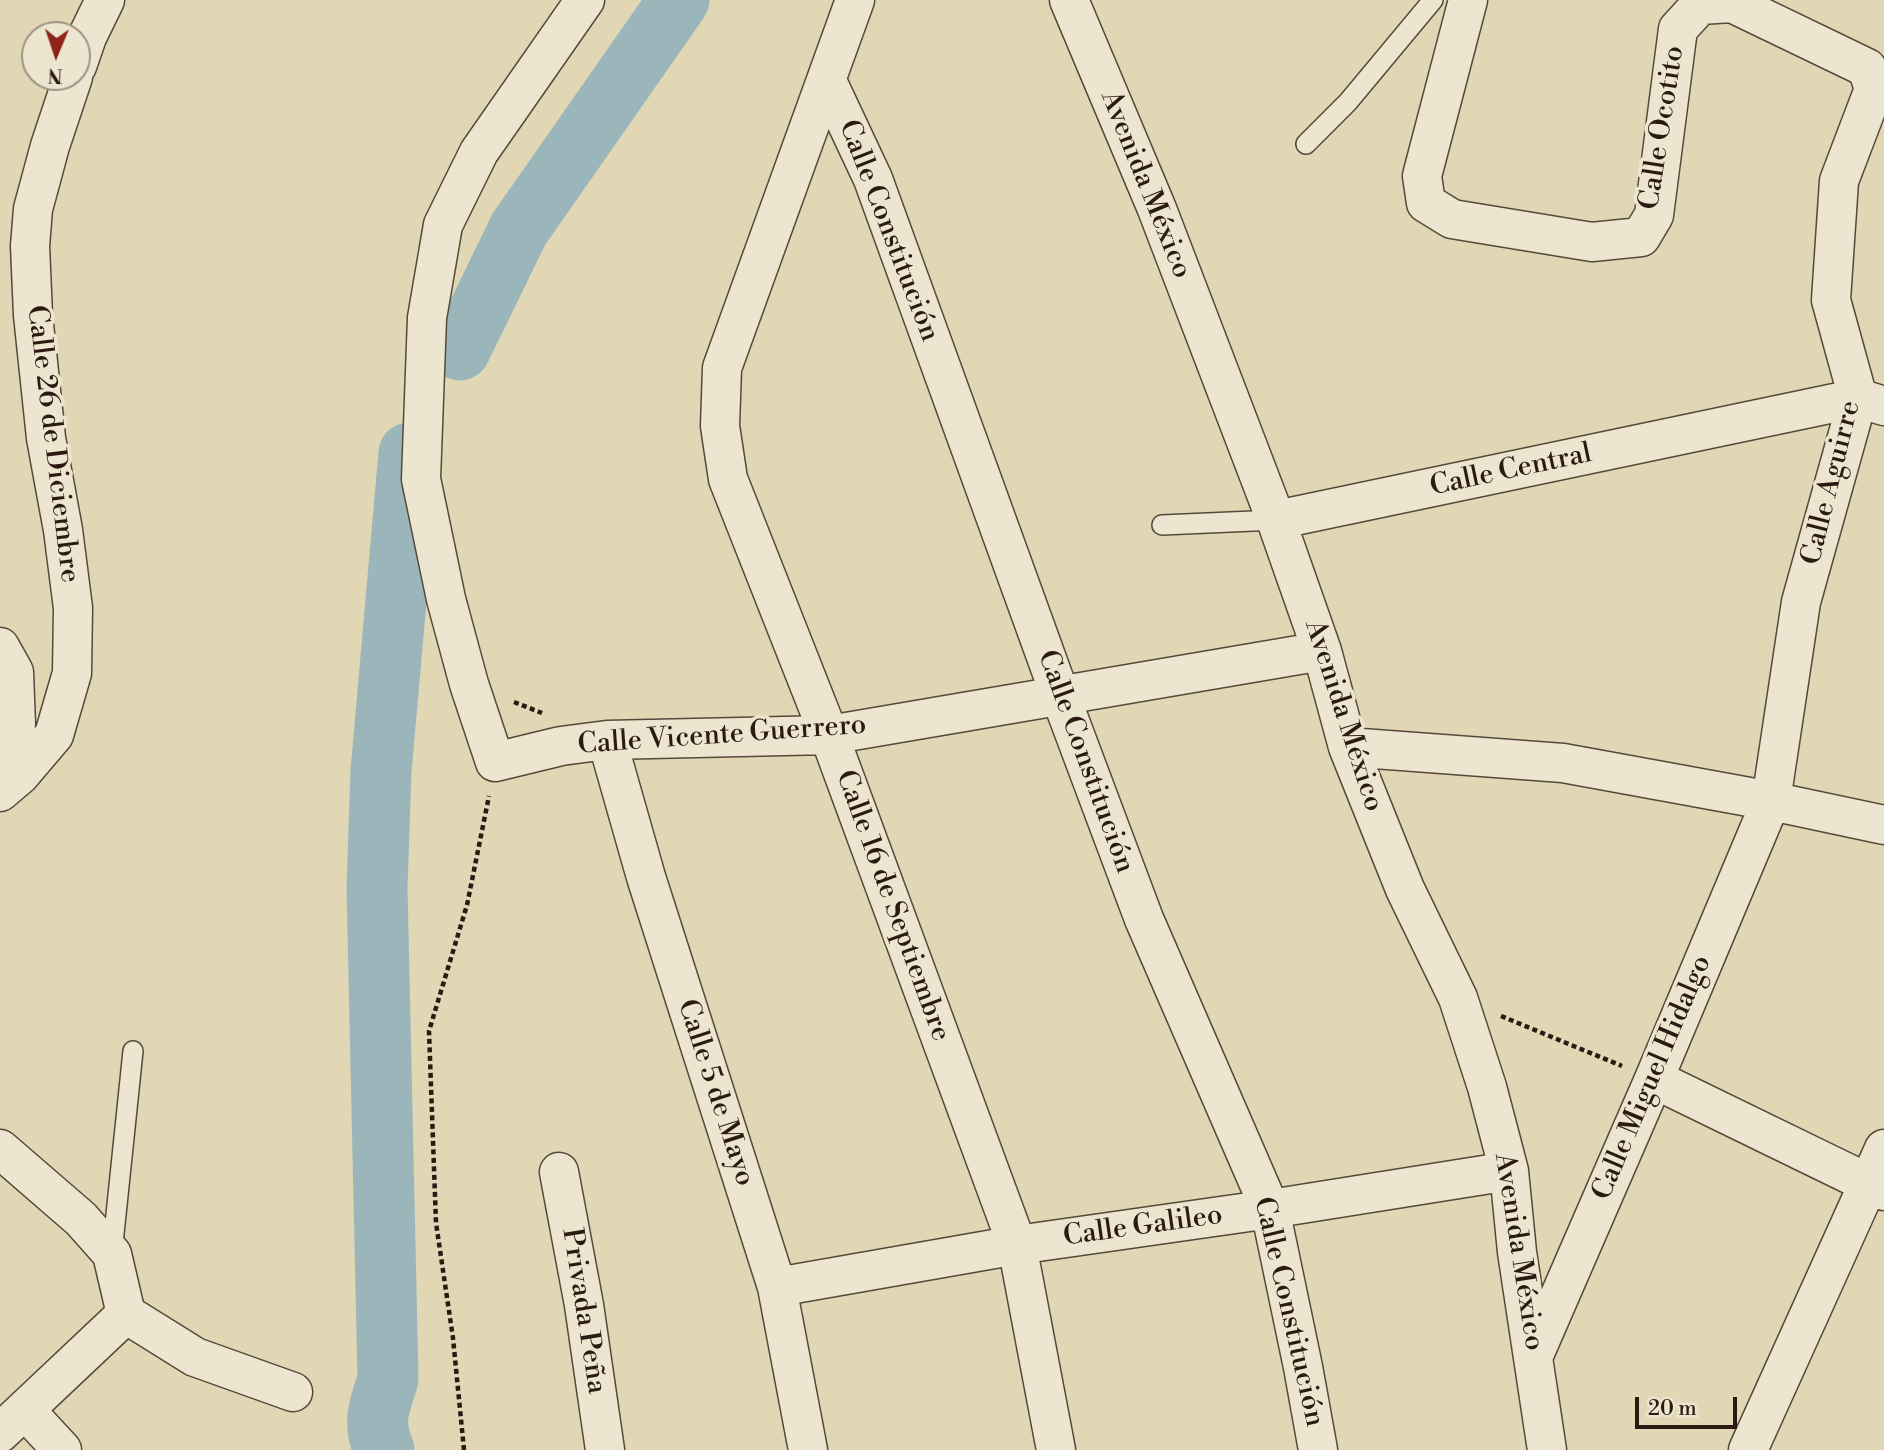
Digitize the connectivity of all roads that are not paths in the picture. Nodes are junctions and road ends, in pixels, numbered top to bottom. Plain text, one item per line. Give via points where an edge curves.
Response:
1 (105, 0) edge
2 (585, 0) edge
3 (855, 0) edge
4 (1433, 0) edge
5 (1468, 0) edge
6 (1732, 3) joint
7 (1082, 8) edge
8 (91, 29) edge
9 (827, 80) junction
10 (69, 91) edge
11 (1306, 144) dead end
12 (1871, 402) edge
13 (1276, 520) junction
14 (1162, 525) dead end
15 (0, 647) edge
16 (1322, 651) junction
17 (1060, 695) junction
18 (829, 735) junction
19 (607, 740) junction
20 (1348, 747) junction
21 (0, 755) edge
22 (0, 792) edge
23 (1771, 800) junction
24 (1884, 825) edge
25 (133, 1051) dead end
26 (1654, 1079) junction
27 (0, 1149) edge
28 (1884, 1149) edge
29 (1509, 1171) junction
30 (559, 1172) dead end
31 (1876, 1187) edge
32 (1270, 1209) junction
33 (1017, 1245) junction
34 (111, 1254) junction
35 (777, 1287) junction
36 (126, 1314) junction
37 (1534, 1355) junction
38 (293, 1392) dead end
39 (12, 1422) edge
40 (62, 1450) edge
41 (605, 1450) edge
42 (808, 1450) edge
43 (1056, 1450) edge
44 (1318, 1450) edge
45 (1548, 1450) edge
46 (1748, 1450) edge

1 - 8 street
2 - 19 street, Calle Vicente Guerrero via 479,152 443,225 427,318 421,479 453,624 495,762
3 - 9 street, Calle 16 de Septiembre
4 - 11 lane via 1348,102
5 - 6 street, Calle Ocotito via 1422,176 1426,203 1452,219 1592,242 1641,237 1654,215 1678,29 1700,5
6 - 12 street, Calle Aguirre via 1867,68 1874,89 1839,181 1831,300
7 - 13 street, Avenida México
9 - 17 street, Calle Constitución via 873,179
9 - 18 street, Calle 16 de Septiembre via 722,368 720,426 728,479
10 - 22 street, Calle 26 de Diciembre via 33,209 30,246 46,438 73,608 72,673 54,735
12 - 13 street, Calle Central
12 - 23 street, Calle Aguirre via 1801,602
13 - 14 lane, Calle Central
13 - 16 street, Avenida México
15 - 21 street via 14,672 16,724
16 - 17 street, Calle Vicente Guerrero
16 - 20 street, Avenida México
17 - 18 street, Calle Vicente Guerrero
17 - 32 street, Calle Constitución via 1144,919
18 - 19 street, Calle Vicente Guerrero
18 - 33 street, Calle 16 de Septiembre
19 - 35 street, Calle 5 de Mayo
20 - 23 street via 1563,763
20 - 29 street, Avenida México via 1405,889 1458,998
23 - 24 street
23 - 26 street, Calle Miguel Hidalgo
25 - 34 lane
26 - 31 street
26 - 37 street, Calle Miguel Hidalgo
27 - 34 street via 81,1219
28 - 31 street
29 - 32 street, Calle Galileo
29 - 37 street, Avenida México
30 - 41 street, Privada Peña
31 - 46 street
32 - 33 street, Calle Galileo
32 - 44 street, Calle Constitución
33 - 35 street, Calle Galileo
33 - 43 street, Calle 16 de Septiembre
34 - 36 street
35 - 42 street, Calle 5 de Mayo
36 - 38 street via 195,1357
36 - 39 street
37 - 45 street, Avenida México
39 - 40 street

